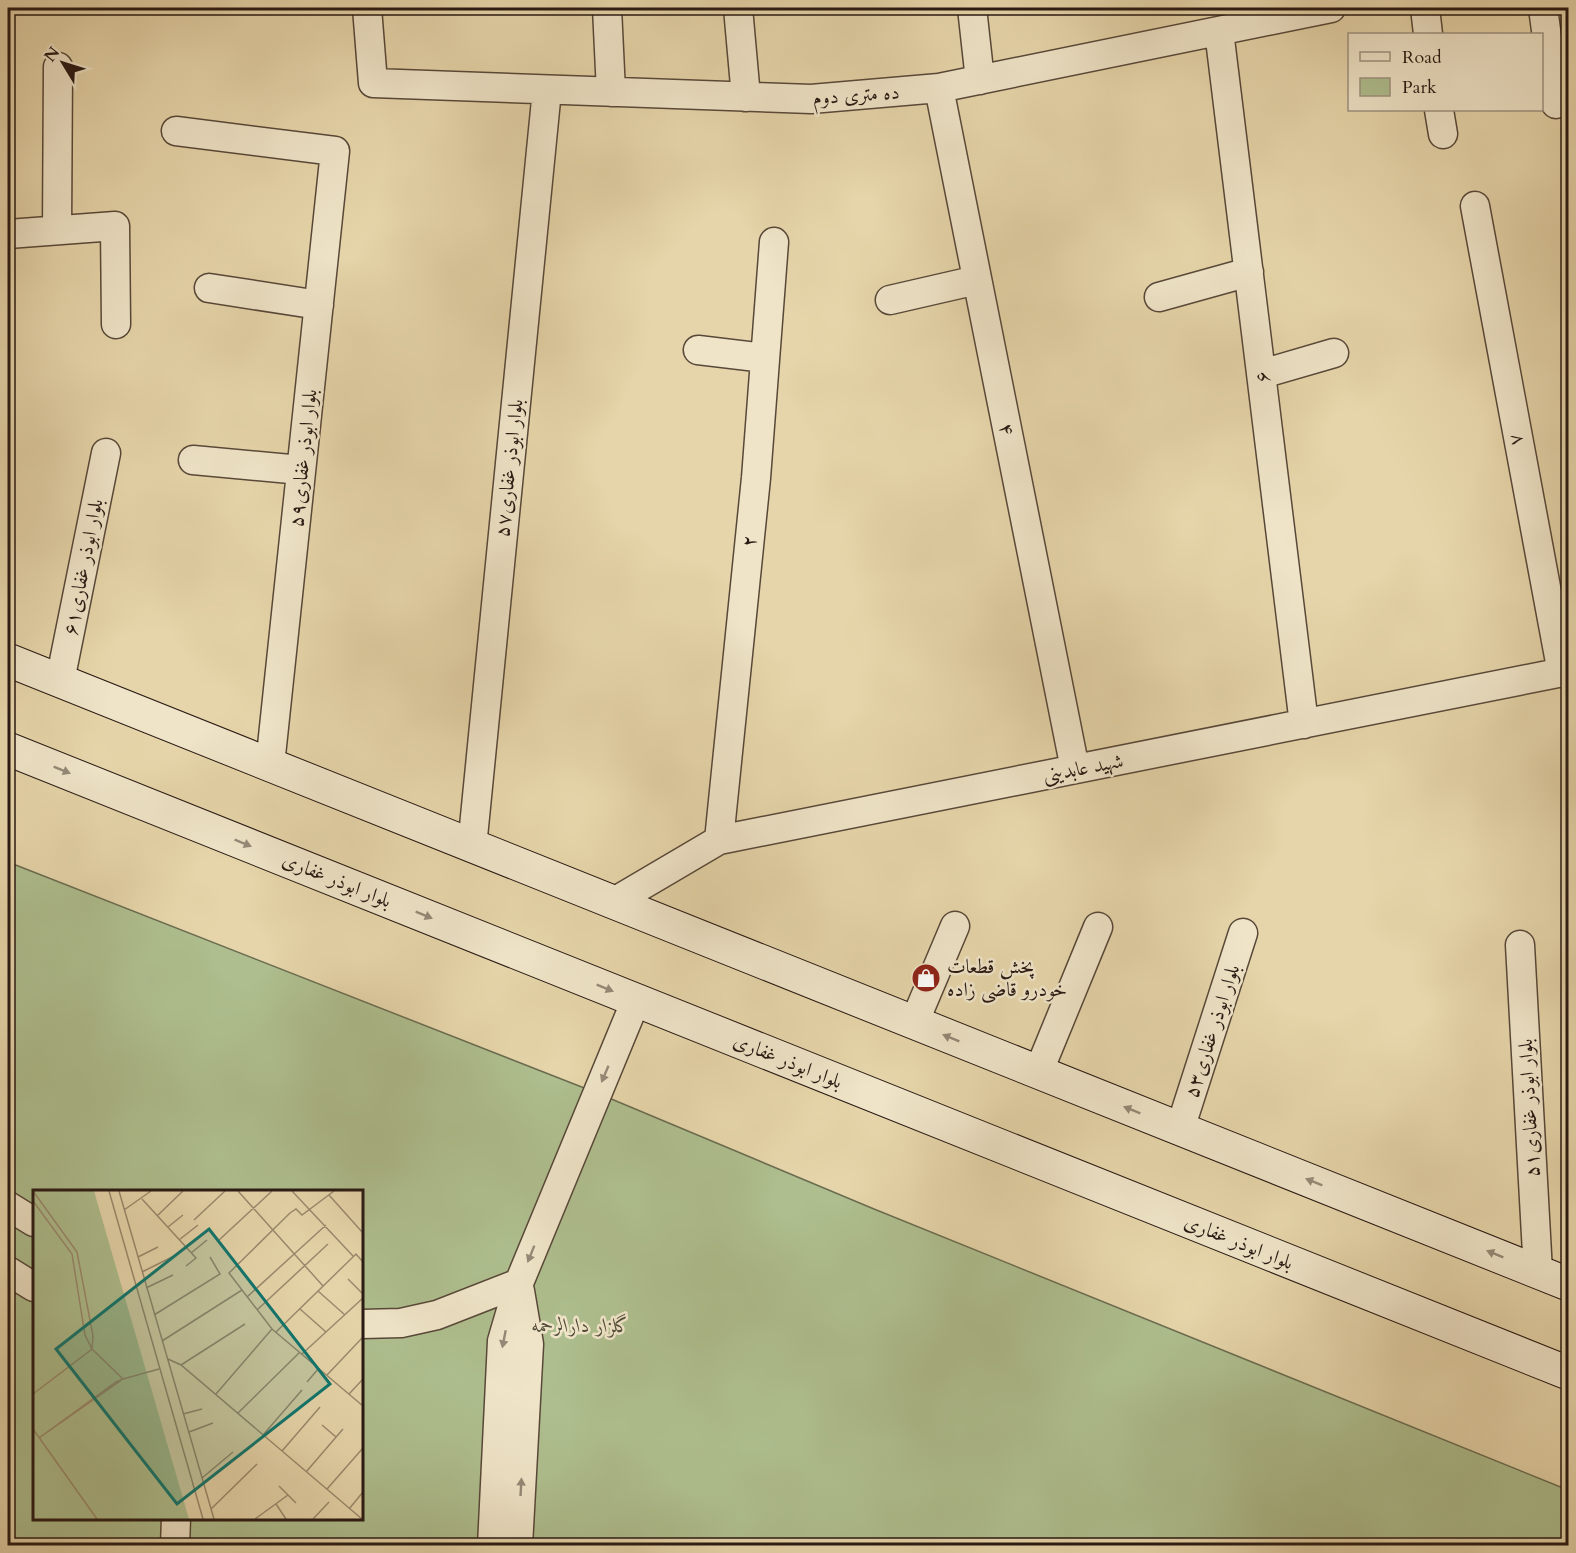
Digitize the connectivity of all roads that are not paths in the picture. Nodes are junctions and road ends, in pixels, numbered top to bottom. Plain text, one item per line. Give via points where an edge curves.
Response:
1 (367, 8) edge
2 (607, 8) edge
3 (738, 8) edge
4 (972, 8) edge
5 (1331, 8) edge
6 (1425, 8) edge
7 (1543, 8) edge
8 (1236, 21) edge
9 (1428, 33) edge
10 (58, 67) dead end
11 (980, 80) junction
12 (939, 88) junction
13 (547, 90) junction
14 (611, 92) junction
15 (746, 97) junction
16 (1556, 104) dead end
17 (176, 130) dead end
18 (1475, 206) dead end
19 (57, 230) junction
20 (8, 234) edge
21 (774, 242) dead end
22 (1249, 272) junction
23 (977, 279) junction
24 (210, 288) dead end
25 (1159, 297) dead end
26 (890, 300) dead end
27 (319, 305) junction
28 (116, 324) dead end
29 (698, 350) dead end
30 (1334, 353) dead end
31 (765, 358) junction
32 (1262, 374) junction
33 (106, 453) dead end
34 (193, 460) dead end
35 (301, 470) junction
36 (8, 660) edge
37 (1565, 672) edge
38 (60, 681) junction
39 (1304, 724) junction
40 (8, 749) edge
41 (270, 765) junction
42 (1075, 769) junction
43 (719, 840) junction
44 (472, 847) junction
45 (612, 903) junction
46 (955, 926) dead end
47 (1098, 927) dead end
48 (1243, 933) dead end
49 (1520, 945) dead end
50 (636, 1000) junction
51 (914, 1023) junction
52 (1038, 1073) junction
53 (1180, 1129) junction
54 (8, 1206) edge
55 (33, 1221) edge
56 (8, 1271) edge
57 (1538, 1272) junction
58 (519, 1282) junction
59 (1569, 1284) edge
60 (33, 1286) edge
61 (363, 1324) edge
62 (1569, 1374) edge
63 (176, 1520) edge
64 (175, 1545) edge
65 (492, 1545) edge
66 (518, 1545) edge

1 - 13 street, ده متری دوم via 373,83
2 - 14 street
3 - 15 street
4 - 11 street
5 - 8 street, ده متری دوم
6 - 9 street
7 - 16 street
8 - 11 street, ده متری دوم
8 - 22 street, ۶
10 - 19 street
11 - 12 street, ده متری دوم
12 - 15 street, ده متری دوم via 811,99
12 - 23 street, ۴
13 - 14 street, ده متری دوم
13 - 44 street, بلوار ابوذر غفاری۵۷
14 - 15 street, ده متری دوم
17 - 27 street, بلوار ابوذر غفاری۵۹ via 335,151
18 - 37 street, ۸
19 - 20 street
19 - 28 street via 115,226
21 - 31 street, ۲
22 - 25 street
22 - 32 street, ۶
23 - 26 street
23 - 42 street, ۴
24 - 27 street
27 - 35 street, بلوار ابوذر غفاری۵۹
29 - 31 street
30 - 32 street
31 - 43 street, ۲
32 - 39 street, ۶
33 - 38 street, بلوار ابوذر غفاری۶۱
34 - 35 street
35 - 41 street, بلوار ابوذر غفاری۵۹
36 - 38 main road
37 - 39 street, شهید عابدینی
38 - 41 main road
39 - 42 street, شهید عابدینی
40 -> 50 main road, بلوار ابوذر غفاری
41 - 44 main road
42 - 43 street, شهید عابدینی
43 - 45 street, شهید عابدینی
44 - 45 main road
45 - 51 main road
46 - 51 street
47 - 52 street
48 - 53 street, بلوار ابوذر غفاری۵۳
49 - 57 street, بلوار ابوذر غفاری۵۱
50 -> 58 street
50 - 62 main road, بلوار ابوذر غفاری
52 -> 51 main road
53 -> 52 main road
57 -> 53 main road
54 - 55 street
56 - 60 street
57 - 59 main road
58 - 61 street via 437,1315 401,1323
58 -> 65 street via 502,1341
66 -> 58 street via 529,1344
63 - 64 street

